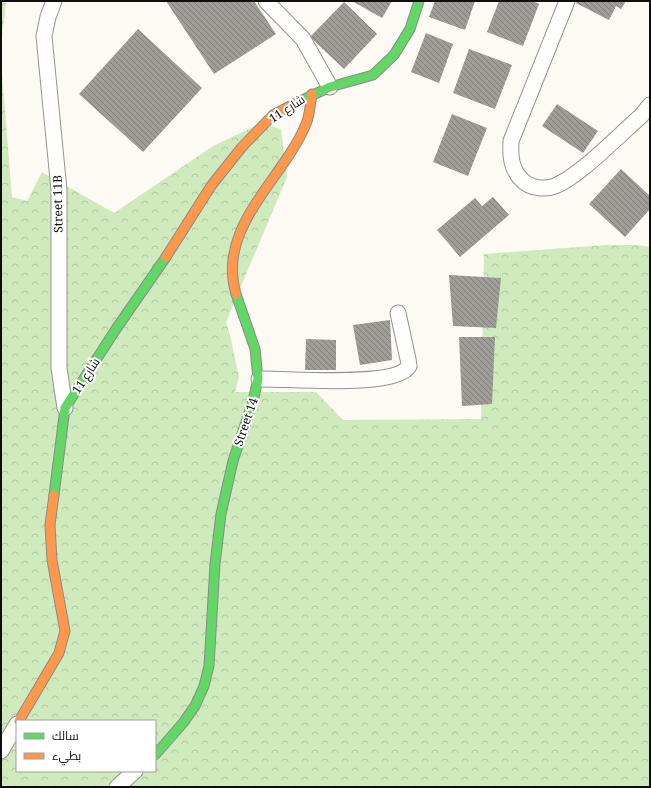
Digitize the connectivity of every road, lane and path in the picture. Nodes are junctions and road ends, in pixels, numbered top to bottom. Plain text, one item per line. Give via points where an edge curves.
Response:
1 (54, 1) edge
2 (266, 1) edge
3 (419, 1) edge
4 (567, 1) edge
5 (330, 86) junction
6 (312, 94) junction
7 (650, 105) edge
8 (398, 313) dead end
9 (258, 379) junction
10 (65, 408) junction
11 (20, 720) edge
12 (16, 726) edge
13 (1, 751) edge
14 (156, 754) edge
15 (134, 772) edge
16 (117, 787) edge

1 - 10 street, Street 11B via 44,36 59,190 59,368
2 - 5 street via 303,39
3 - 5 street, شارع 11 via 410,29 394,55 373,75
4 - 7 street via 512,141 510,157 515,172 529,186 554,186 574,175
5 - 6 street, شارع 11
6 - 9 street, Street 14 via 306,125 237,238 232,262 232,281 237,300 256,350
6 - 10 street, شارع 11 via 273,115 242,147 220,175
8 - 9 street via 409,366 402,373 355,381
9 - 14 street, Street 14 via 240,436 220,521 213,600 212,652 204,686 185,723
10 - 11 street, شارع 11 via 50,525 52,560 65,631 59,653
12 - 13 street
15 - 16 street

